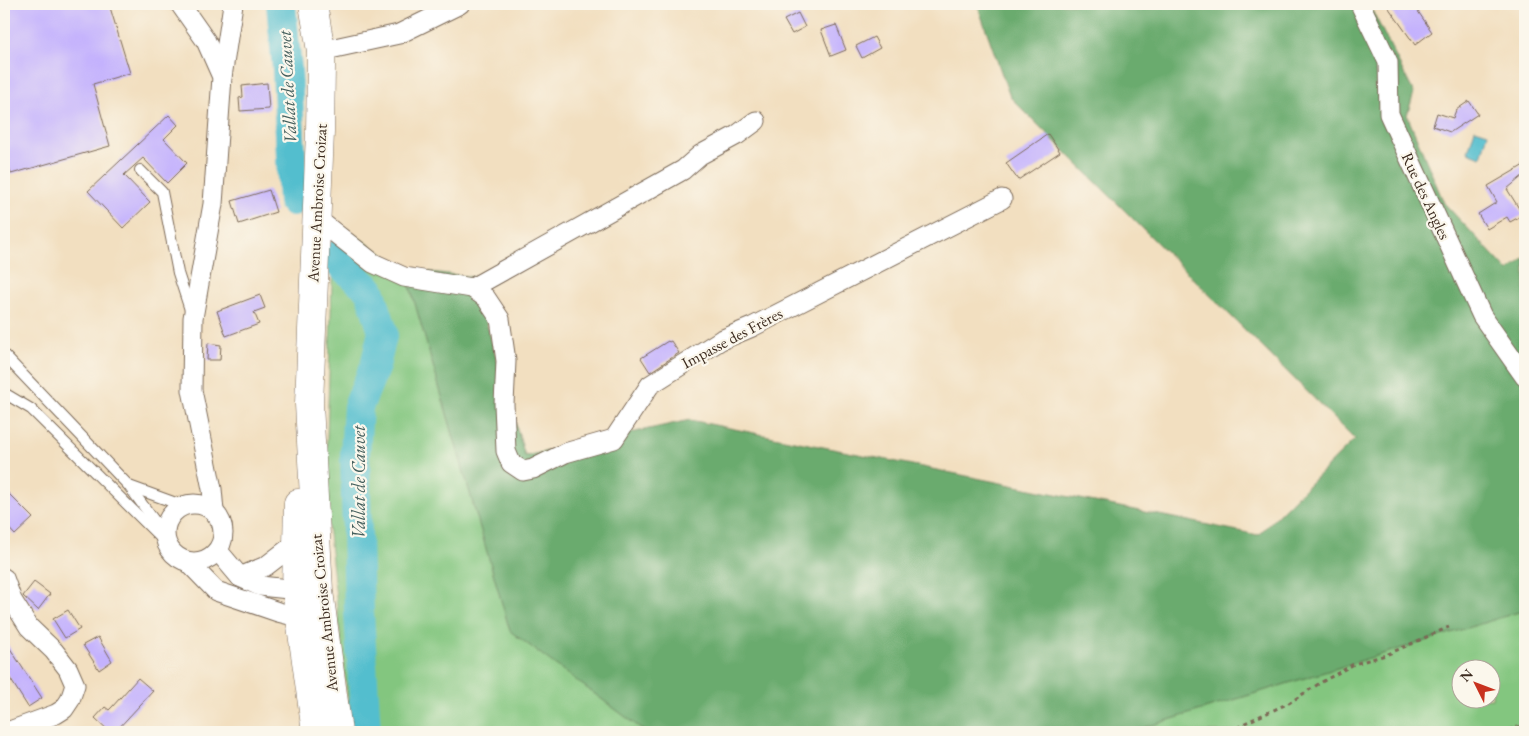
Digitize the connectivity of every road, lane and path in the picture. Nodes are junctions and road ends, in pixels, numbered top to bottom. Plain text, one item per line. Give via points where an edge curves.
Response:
1 (180, 4) edge
2 (233, 4) edge
3 (313, 4) edge
4 (460, 4) edge
5 (1360, 4) edge
6 (321, 51) junction
7 (222, 77) junction
8 (756, 121) dead end
9 (140, 170) dead end
10 (1002, 199) dead end
11 (316, 218) junction
12 (472, 288) junction
13 (193, 318) junction
14 (4, 355) edge
15 (4, 361) edge
16 (16, 368) junction
17 (1525, 377) edge
18 (4, 392) edge
19 (309, 404) junction
20 (128, 485) junction
21 (184, 506) junction
22 (214, 511) junction
23 (166, 540) junction
24 (296, 543) junction
25 (218, 551) junction
26 (188, 562) junction
27 (240, 577) junction
28 (4, 578) edge
29 (308, 591) junction
30 (311, 620) junction
31 (1449, 627) dead end
32 (1525, 725) edge
33 (7, 732) edge
34 (316, 732) edge
35 (338, 732) edge
36 (1231, 732) edge
37 (1501, 732) edge

1 - 7 street via 206,41
2 - 7 street
3 - 6 main road, Avenue Ambroise Croizat
4 - 6 street via 399,34
5 - 17 street, Rue des Angles via 1388,62 1389,114 1482,316
6 - 11 main road, Avenue Ambroise Croizat
7 - 13 street via 213,204
8 - 12 street via 700,155 682,170
9 - 13 lane via 162,192 178,272
10 - 12 street, Impasse des Frères via 722,340 650,385 614,439 565,453 533,469 523,470 511,463 506,451 506,361 500,319 486,298
11 - 12 street via 373,263 396,274
11 - 19 main road, Avenue Ambroise Croizat
13 - 22 street via 192,390
14 - 16 lane
15 - 16 lane
16 - 20 lane
18 - 23 lane via 31,409
19 - 24 main road, Avenue Ambroise Croizat via 299,471
19 - 29 main road, Avenue Ambroise Croizat via 315,536
20 - 21 lane
20 - 23 lane
21 - 22 street via 200,504
21 - 23 street via 169,517
22 - 25 street via 220,518 224,535
23 - 26 street via 172,552
24 - 27 street via 266,566
24 - 29 main road, Avenue Ambroise Croizat
25 - 26 street via 204,561
25 - 27 street
26 - 30 street via 216,590
27 - 29 street via 260,586
28 - 33 street via 12,600 29,627 54,651 75,685 64,709
29 - 30 main road, Avenue Ambroise Croizat
30 - 34 main road, Avenue Ambroise Croizat
30 - 35 main road, Avenue Ambroise Croizat
31 - 36 path via 1386,655 1354,664 1289,703
32 - 37 path

